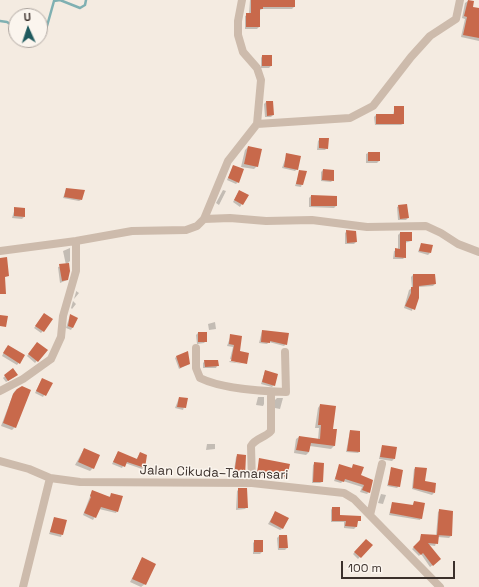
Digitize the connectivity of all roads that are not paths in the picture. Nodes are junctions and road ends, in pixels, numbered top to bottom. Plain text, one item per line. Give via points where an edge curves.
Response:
1 (242, 0) edge
2 (460, 0) edge
3 (257, 124) junction
4 (204, 219) junction
5 (76, 241) junction
6 (0, 251) edge
7 (479, 252) edge
8 (196, 348) dead end
9 (285, 352) dead end
10 (0, 391) edge
11 (272, 392) junction
12 (0, 461) edge
13 (382, 464) dead end
14 (50, 478) junction
15 (252, 484) junction
16 (370, 515) junction
17 (23, 587) edge
18 (440, 587) edge

1 - 3 street via 238,35 243,52 256,68 261,80
2 - 3 street via 456,19 430,36 373,106 350,118
3 - 4 street via 228,161
4 - 5 street via 197,226 186,230 132,231
4 - 7 street via 312,220 367,227 426,226 458,244
5 - 6 street
5 - 10 street via 76,271 63,316 61,337 50,358 23,379
8 - 11 street via 196,368 200,378 224,385
9 - 11 street via 286,392
11 - 15 street via 271,431 254,441 251,446
12 - 14 street, Jalan Cikuda–Tamansari via 29,468
13 - 16 street
14 - 15 street, Jalan Cikuda–Tamansari via 80,482
14 - 17 street
15 - 16 street, Jalan Cikuda–Tamansari via 344,493
16 - 18 street, Jalan Cikuda–Tamansari

